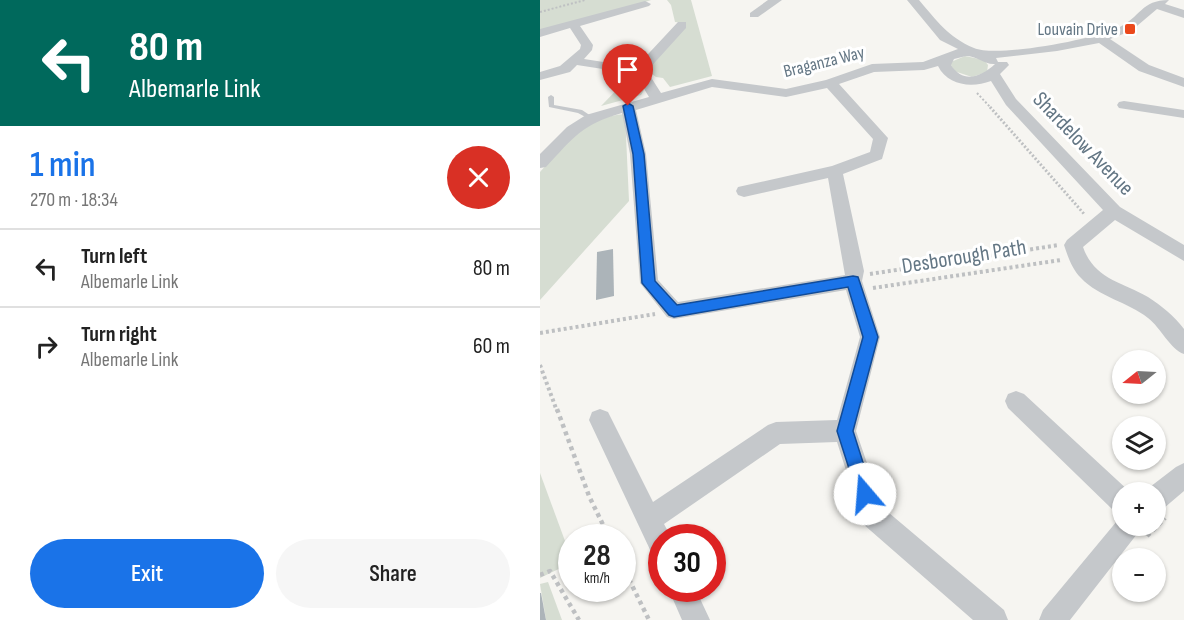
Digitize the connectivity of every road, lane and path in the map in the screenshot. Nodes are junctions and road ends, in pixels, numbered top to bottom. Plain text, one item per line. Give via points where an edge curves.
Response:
1 (585, 0) edge
2 (776, 0) edge
3 (913, 0) edge
4 (1159, 2) edge
5 (645, 4) dead end
6 (540, 12) edge
7 (1184, 14) edge
8 (754, 15) dead end
9 (573, 24) junction
10 (682, 26) dead end
11 (540, 33) edge
12 (944, 37) junction
13 (1100, 38) junction
14 (977, 53) junction
15 (1018, 53) junction
16 (947, 58) junction
17 (576, 61) junction
18 (924, 66) junction
19 (639, 71) junction
20 (994, 72) junction
21 (540, 76) edge
22 (955, 77) junction
23 (830, 83) junction
24 (1184, 83) edge
25 (972, 86) junction
26 (551, 98) dead end
27 (658, 100) junction
28 (1011, 102) junction
29 (1124, 105) dead end
30 (628, 106) junction
31 (1184, 114) edge
32 (591, 118) junction
33 (540, 163) edge
34 (835, 171) junction
35 (744, 191) dead end
36 (1114, 210) junction
37 (1090, 218) dead end
38 (1075, 253) junction
39 (1184, 254) edge
40 (855, 283) junction
41 (674, 311) junction
42 (540, 333) edge
43 (1184, 345) edge
44 (540, 365) edge
45 (1016, 401) dead end
46 (600, 420) dead end
47 (845, 431) junction
48 (1184, 475) edge
49 (1112, 492) edge
50 (1166, 500) edge
51 (649, 519) junction
52 (603, 524) edge
53 (651, 524) edge
54 (1132, 536) edge
55 (540, 575) edge
56 (636, 594) edge
57 (688, 602) edge
58 (579, 620) edge
59 (649, 620) edge
60 (696, 620) edge
61 (994, 620) edge
62 (1053, 620) edge

1 - 6 path
2 - 8 street
3 - 12 street, Shardelow Avenue
4 - 7 street
4 - 13 street via 1126,29
5 - 9 street
9 - 11 street
9 - 17 street via 586,45
10 - 19 street
12 - 14 street, Shardelow Avenue
12 - 16 street, Shardelow Avenue
13 - 15 street
13 - 24 street via 1144,68
14 - 15 street
14 - 16 street
14 - 20 street, Shardelow Avenue via 995,65
15 - 20 street
16 - 18 street, Braganza Way
16 - 22 street, Shardelow Avenue via 946,70
17 - 19 street
17 - 21 street via 565,69
18 - 22 street, Braganza Way
18 - 23 street, Braganza Way via 872,68
19 - 27 street
20 - 25 street
20 - 28 street, Shardelow Avenue
22 - 25 street, Shardelow Avenue
23 - 27 street, Braganza Way via 786,93 712,84
23 - 34 street via 881,138 877,155
25 - 28 street, Shardelow Avenue
25 - 37 path via 1075,206
26 - 32 lane via 551,106 580,111
27 - 30 street, Braganza Way
28 - 36 street, Shardelow Avenue
29 - 31 street
30 - 32 street, Braganza Way
30 - 41 street via 638,154 649,283
32 - 33 street, Braganza Way via 572,130
34 - 35 street
34 - 40 street
36 - 38 street
36 - 39 street, Shardelow Avenue
38 - 40 path, Desborough Path via 868,274
38 - 40 path, Desborough Path via 1064,259 874,288
38 - 43 street via 1091,279 1152,309
40 - 41 street
40 - 47 street via 870,337
41 - 42 path
44 - 52 path
45 - 49 street
46 - 51 street
47 - 51 street via 776,433
47 - 61 street via 872,515
48 - 50 street
51 - 53 street
54 - 62 street
55 - 58 path via 550,571
56 - 59 path
57 - 60 street

